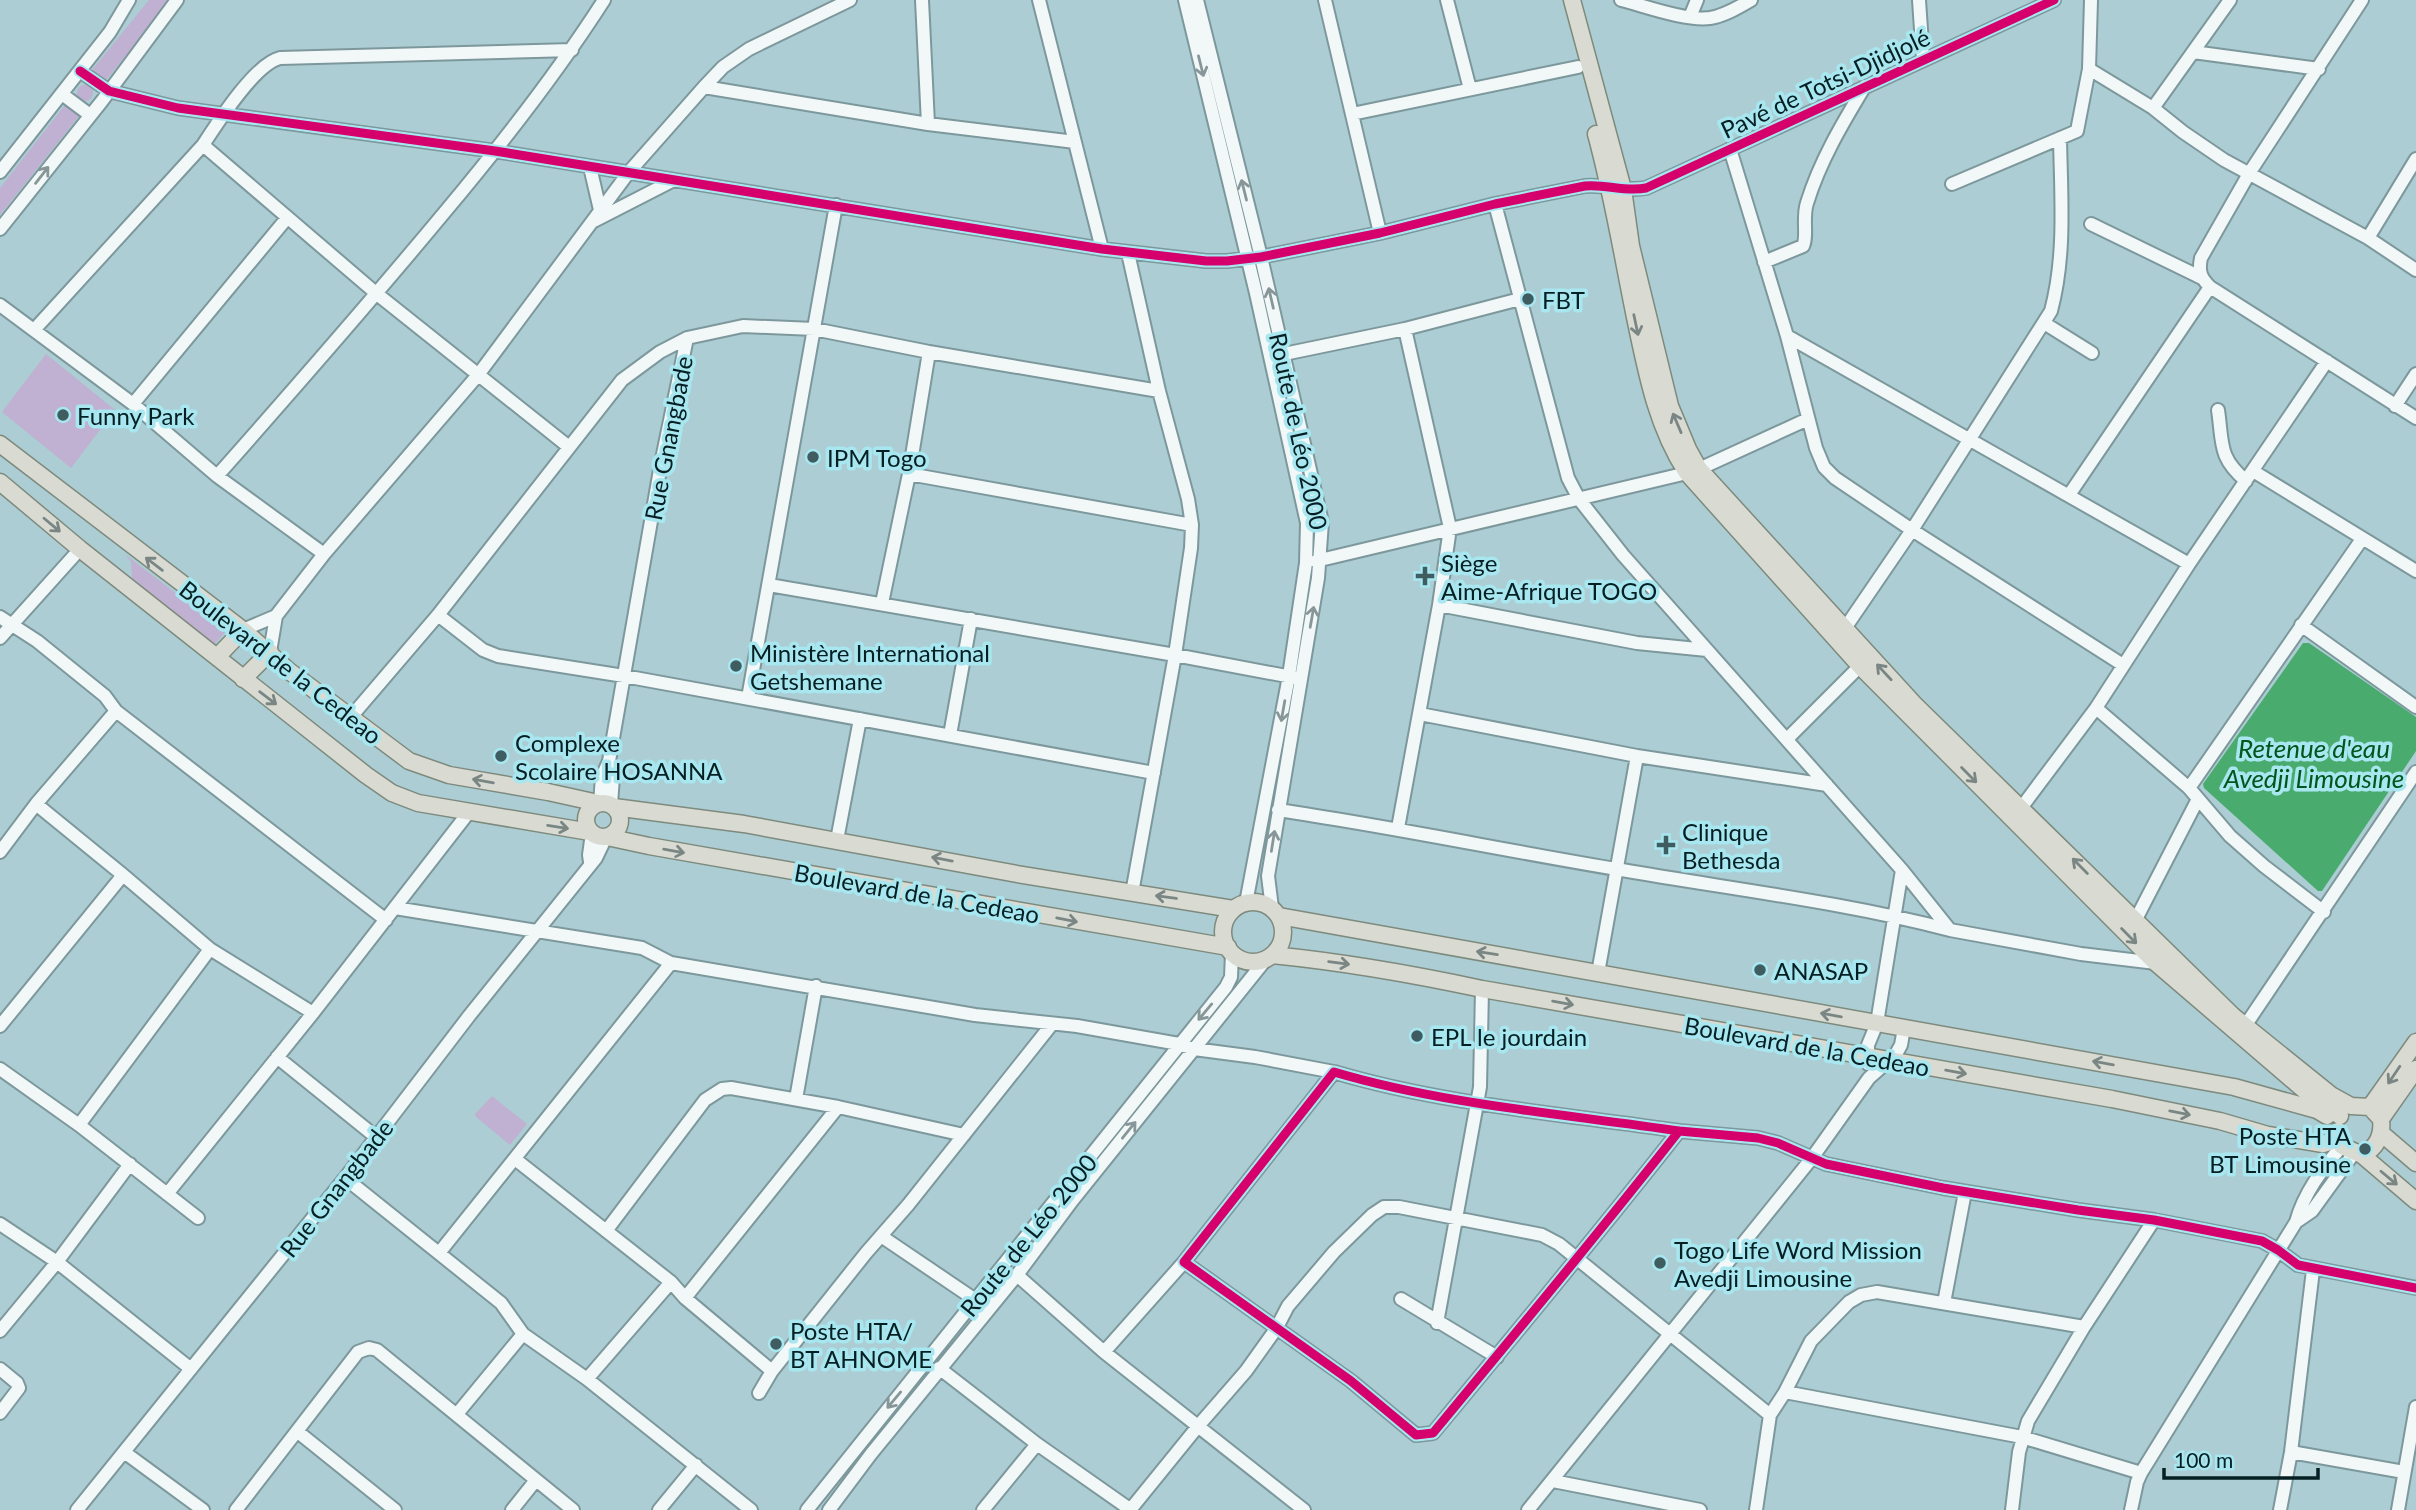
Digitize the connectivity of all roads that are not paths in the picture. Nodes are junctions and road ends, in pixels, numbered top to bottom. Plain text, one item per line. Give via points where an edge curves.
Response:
1 (129, 0) edge
2 (177, 0) edge
3 (604, 0) edge
4 (850, 0) edge
5 (922, 0) edge
6 (1039, 0) edge
7 (1185, 0) edge
8 (1197, 0) edge
9 (1325, 0) edge
10 (1447, 0) edge
11 (1561, 0) edge
12 (1572, 0) edge
13 (1621, 0) edge
14 (1696, 0) edge
15 (1751, 0) edge
16 (1919, 0) edge
17 (2054, 0) edge
18 (2091, 0) edge
19 (2230, 0) edge
20 (2362, 0) edge
21 (1690, 17) junction
22 (572, 50) junction
23 (2193, 52) junction
24 (1923, 59) junction
25 (1578, 67) junction
26 (2089, 69) junction
27 (2319, 69) junction
28 (80, 71) junction
29 (1865, 85) junction
30 (704, 87) junction
31 (1470, 89) junction
32 (109, 91) junction
33 (62, 94) junction
34 (2153, 108) junction
35 (224, 113) junction
36 (1352, 114) junction
37 (90, 115) junction
38 (928, 124) junction
39 (2060, 138) junction
40 (1075, 142) junction
41 (202, 145) junction
42 (1730, 149) junction
43 (495, 151) junction
44 (2416, 159) edge
45 (590, 167) junction
46 (0, 172) edge
47 (629, 172) junction
48 (2250, 172) junction
49 (674, 179) junction
50 (1952, 184) dead end
51 (1616, 188) junction
52 (1495, 204) junction
53 (836, 205) junction
54 (600, 210) junction
55 (287, 218) junction
56 (591, 222) junction
57 (2091, 224) dead end
58 (0, 229) edge
59 (1380, 233) junction
60 (2368, 238) junction
61 (1102, 249) junction
62 (1128, 253) junction
63 (1261, 257) junction
64 (1247, 259) junction
65 (1764, 262) junction
66 (2416, 270) edge
67 (2206, 283) junction
68 (377, 293) junction
69 (1520, 299) junction
70 (0, 305) edge
71 (2044, 323) junction
72 (814, 329) junction
73 (1405, 329) junction
74 (34, 330) junction
75 (1787, 335) junction
76 (687, 338) junction
77 (929, 352) junction
78 (1284, 354) junction
79 (2092, 354) dead end
80 (2327, 361) junction
81 (2416, 374) edge
82 (478, 375) junction
83 (1158, 391) junction
84 (133, 404) junction
85 (2395, 406) junction
86 (2218, 410) dead end
87 (2416, 418) edge
88 (1808, 419) junction
89 (1970, 440) junction
90 (0, 444) edge
91 (569, 447) junction
92 (1693, 471) junction
93 (909, 474) junction
94 (217, 476) junction
95 (2249, 476) junction
96 (0, 482) edge
97 (2069, 495) junction
98 (1579, 499) junction
99 (1192, 525) junction
100 (1450, 528) junction
101 (1912, 530) junction
102 (2362, 539) junction
103 (80, 549) junction
104 (324, 554) junction
105 (1321, 559) junction
106 (1306, 563) junction
107 (2189, 564) junction
108 (2416, 571) edge
109 (769, 584) junction
110 (882, 603) junction
111 (1439, 605) junction
112 (438, 615) junction
113 (276, 616) junction
114 (971, 619) junction
115 (5, 622) edge
116 (2301, 625) junction
117 (243, 630) junction
118 (1840, 635) junction
119 (0, 639) edge
120 (1707, 650) junction
121 (270, 652) junction
122 (1175, 655) junction
123 (217, 657) junction
124 (2123, 665) junction
125 (1860, 666) junction
126 (624, 676) junction
127 (1295, 678) junction
128 (243, 679) junction
129 (748, 698) junction
130 (2416, 707) edge
131 (2096, 708) junction
132 (116, 710) junction
133 (1420, 714) junction
134 (350, 718) junction
135 (860, 719) junction
136 (950, 735) junction
137 (1787, 739) junction
138 (1637, 756) junction
139 (1154, 773) junction
140 (2416, 773) edge
141 (1827, 785) junction
142 (2189, 788) junction
143 (2198, 799) junction
144 (36, 804) junction
145 (606, 804) junction
146 (2021, 808) junction
147 (1278, 810) junction
148 (469, 812) junction
149 (1398, 828) junction
150 (599, 835) junction
151 (837, 840) junction
152 (0, 852) edge
153 (1618, 870) junction
154 (1902, 870) junction
155 (123, 874) junction
156 (1132, 893) junction
157 (1240, 906) junction
158 (395, 908) junction
159 (1275, 912) junction
160 (2324, 912) junction
161 (1895, 915) junction
162 (386, 920) junction
163 (2134, 920) junction
164 (1950, 930) junction
165 (535, 932) junction
166 (210, 949) junction
167 (1230, 950) junction
168 (1269, 957) junction
169 (671, 963) junction
170 (2156, 963) junction
171 (1598, 973) junction
172 (816, 986) junction
173 (1482, 989) junction
174 (313, 1013) junction
175 (1877, 1023) junction
176 (1052, 1024) junction
177 (0, 1026) edge
178 (2245, 1026) junction
179 (1904, 1028) junction
180 (2416, 1042) edge
181 (1179, 1044) junction
182 (1194, 1049) junction
183 (1867, 1056) junction
184 (277, 1057) junction
185 (1890, 1060) junction
186 (2277, 1068) junction
187 (0, 1069) edge
188 (2416, 1069) edge
189 (1334, 1072) junction
190 (1868, 1078) junction
191 (2266, 1096) junction
192 (796, 1099) junction
193 (1478, 1102) junction
194 (838, 1107) junction
195 (2377, 1120) junction
196 (79, 1125) junction
197 (1679, 1131) junction
198 (2347, 1134) junction
199 (964, 1135) junction
200 (376, 1138) junction
201 (1812, 1158) junction
202 (515, 1159) junction
203 (2416, 1163) edge
204 (130, 1164) junction
205 (345, 1178) junction
206 (1965, 1192) junction
207 (167, 1194) junction
208 (2416, 1201) edge
209 (1455, 1217) junction
210 (198, 1218) dead end
211 (2154, 1220) junction
212 (0, 1224) edge
213 (606, 1231) junction
214 (881, 1236) junction
215 (2278, 1250) junction
216 (439, 1253) junction
217 (1578, 1259) junction
218 (57, 1262) junction
219 (1184, 1262) junction
220 (2314, 1270) junction
221 (1017, 1275) junction
222 (671, 1282) junction
223 (2416, 1288) edge
224 (685, 1298) junction
225 (1401, 1299) dead end
226 (976, 1301) junction
227 (1944, 1303) junction
228 (1437, 1323) junction
229 (2084, 1327) junction
230 (1276, 1329) junction
231 (0, 1331) edge
232 (1671, 1333) junction
233 (523, 1334) junction
234 (1104, 1352) junction
235 (1497, 1357) junction
236 (191, 1368) junction
237 (939, 1368) junction
238 (0, 1369) edge
239 (772, 1371) junction
240 (587, 1379) junction
241 (1785, 1392) junction
242 (759, 1393) dead end
243 (2416, 1407) edge
244 (0, 1413) edge
245 (457, 1414) junction
246 (1770, 1415) junction
247 (1199, 1425) junction
248 (298, 1432) junction
249 (2022, 1437) junction
250 (1037, 1444) junction
251 (124, 1452) junction
252 (2291, 1452) junction
253 (696, 1465) junction
254 (2404, 1472) junction
255 (2141, 1473) junction
256 (536, 1480) junction
257 (1553, 1481) junction
258 (832, 1509) edge
259 (77, 1510) edge
260 (203, 1510) edge
261 (236, 1510) edge
262 (395, 1510) edge
263 (512, 1510) edge
264 (573, 1510) edge
265 (659, 1510) edge
266 (751, 1510) edge
267 (807, 1510) edge
268 (983, 1510) edge
269 (1130, 1510) edge
270 (1304, 1510) edge
271 (1528, 1510) edge
272 (1700, 1510) edge
273 (1756, 1510) edge
274 (2012, 1510) edge
275 (2131, 1510) edge
276 (2280, 1510) edge
277 (2398, 1510) edge

1 - 28 street
2 - 32 street
3 - 22 street
4 - 30 street via 749,49
5 - 38 street
6 - 40 street
7 -> 64 street, Route de Léo 2000
63 -> 8 street, Route de Léo 2000
9 - 36 street
10 - 31 street
11 - 25 main road
12 - 51 main road
13 - 21 street
14 - 21 street
15 - 21 street via 1710,18
16 - 24 street
17 - 24 street, Pavé de Totsi-Djidjolé
18 - 26 street
19 - 23 street
20 - 27 street
22 - 35 street via 280,58 263,66
22 - 43 street
23 - 27 street
23 - 34 street
24 - 29 street, Pavé de Totsi-Djidjolé
25 - 31 street
25 - 51 main road
26 - 34 street
26 - 39 street via 2077,131
27 - 48 street
28 - 32 street
28 - 33 street
29 - 42 street, Pavé de Totsi-Djidjolé
29 - 65 street via 1817,173 1805,208 1806,241
30 - 38 street
30 - 47 street
31 - 36 street
32 - 35 street, Pavé de Totsi-Djidjolé via 178,108
32 - 37 street
33 - 37 street
33 - 46 street
34 - 48 street via 2224,160
35 - 41 street
35 - 43 street, Pavé de Totsi-Djidjolé
36 - 59 street
58 -> 37 street
38 - 40 street
39 - 50 street
39 - 71 street via 2061,254 2058,285
40 - 61 street
41 - 55 street
41 - 74 street
42 - 51 street, Pavé de Totsi-Djidjolé via 1646,188
42 - 65 street
43 - 45 street, Pavé de Totsi-Djidjolé
43 - 68 street
44 - 60 street
45 - 47 street, Pavé de Totsi-Djidjolé
45 - 54 street
47 - 49 street, Pavé de Totsi-Djidjolé
47 - 54 street
48 - 60 street
48 - 67 street via 2201,258 2199,269
49 - 53 street, Pavé de Totsi-Djidjolé
49 - 56 street
51 - 52 street, Pavé de Totsi-Djidjolé via 1585,186
51 - 92 main road via 1670,406
52 - 59 street, Pavé de Totsi-Djidjolé
52 - 69 street
53 - 61 street, Pavé de Totsi-Djidjolé
53 - 72 street
54 - 56 street
55 - 68 street
55 - 84 street
56 - 82 street
57 - 67 street
59 - 63 street, Pavé de Totsi-Djidjolé
60 - 66 street
61 - 62 street, Pavé de Totsi-Djidjolé
62 - 64 street, Pavé de Totsi-Djidjolé via 1206,261
62 - 83 street
63 - 64 street, Pavé de Totsi-Djidjolé
78 -> 63 street, Route de Léo 2000
64 - 106 street, Route de Léo 2000 via 1303,501
65 - 75 street
67 - 80 street
67 - 97 street
68 - 82 street
68 - 94 street
69 - 73 street
69 - 98 street via 1568,478
70 - 74 street
71 - 79 street
71 - 89 street
72 - 76 street, Rue Gnangbade via 743,326
72 - 77 street, Rue Gnangbade
72 - 109 street
73 - 78 street
73 - 100 street
74 - 84 street
75 - 88 street
75 - 89 street
76 - 91 street via 622,380
76 - 126 street, Rue Gnangbade
77 - 83 street, Rue Gnangbade
77 - 93 street
78 - 105 street, Route de Léo 2000 via 1318,499
80 - 85 street
80 - 95 street
81 - 85 street
82 - 91 street
82 - 104 street
83 - 99 street
84 - 94 street
85 - 87 street
86 - 95 street via 2226,460
88 - 92 street
88 - 101 street via 1824,467
89 - 97 street
89 - 101 street
117 -> 90 main road, Boulevard de la Cedeao
91 - 112 street
92 - 98 street
92 - 118 main road
93 - 99 street
93 - 110 street
94 - 104 street
95 - 102 street
95 - 107 street
96 -> 103 main road, Boulevard de la Cedeao
97 - 107 street
98 - 100 street
98 - 120 street
99 - 122 street
100 - 105 street
100 - 111 street
101 - 118 street
101 - 124 street
102 - 108 street
102 - 116 street
103 - 115 street
103 - 123 main road, Boulevard de la Cedeao
104 - 113 street
105 - 106 street
127 -> 105 street, Route de Léo 2000
106 - 127 street, Route de Léo 2000
107 - 124 street
109 - 110 street
109 - 129 street
110 - 114 street
111 - 120 street via 1637,642
111 - 133 street
112 - 126 street via 490,654
112 - 134 street
113 - 117 street
113 - 121 street
114 - 122 street
114 - 136 street
115 - 119 street
115 - 132 street via 37,641
116 - 130 street
116 - 142 street
117 - 121 main road, Boulevard de la Cedeao
117 - 123 main road
118 - 125 main road
146 -> 118 main road
120 - 137 street
121 - 128 main road
121 - 134 main road, Boulevard de la Cedeao
122 - 127 street
122 - 139 street
123 - 128 main road, Boulevard de la Cedeao
124 - 131 street
125 - 137 street
125 -> 170 main road
126 - 129 street
126 - 145 street, Rue Gnangbade
127 - 147 street, Route de Léo 2000
127 -> 157 street, Route de Léo 2000
128 -> 148 main road, Boulevard de la Cedeao via 392,793
129 - 135 street
131 - 142 street
131 - 146 street
132 - 144 street
132 - 162 street
133 - 138 street
133 - 149 street
145 -> 134 main road, Boulevard de la Cedeao via 449,775 409,761
135 - 136 street
135 - 151 street
136 - 139 street
137 - 141 street
138 - 141 street
138 - 153 street
139 - 156 street
140 - 160 street
141 - 154 street
142 - 143 street
143 - 160 street via 2230,836
143 - 163 street
144 - 152 street
144 - 155 street
145 - 150 main road via 592,806 586,816 587,827
145 - 150 main road via 620,824 613,834
145 - 151 main road, Boulevard de la Cedeao
163 -> 146 main road
147 - 149 street
159 -> 147 street, Route de Léo 2000 via 1268,876
148 -> 150 main road, Boulevard de la Cedeao
148 - 158 street
149 - 153 street
150 - 165 street, Rue Gnangbade via 589,852 590,862
150 -> 167 main road, Boulevard de la Cedeao
156 -> 151 main road, Boulevard de la Cedeao
153 - 161 street
153 - 171 street
154 - 161 street
154 - 164 street
155 - 166 street
155 - 177 street
157 -> 156 main road, Boulevard de la Cedeao
157 - 159 main road via 1255,902
157 - 167 main road via 1227,917 1224,927
158 - 162 street
158 - 165 street
159 - 168 main road via 1282,924 1282,941
171 -> 159 main road, Boulevard de la Cedeao
160 - 178 street
161 - 164 street
161 - 175 street
162 - 174 street
163 - 178 main road
164 - 170 street
165 - 169 street via 642,948
165 - 200 street, Rue Gnangbade
166 - 174 street
166 - 196 street
167 - 168 main road via 1249,961
167 -> 181 street, Route de Léo 2000 via 1231,977 1226,987
168 -> 173 main road, Boulevard de la Cedeao via 1334,961
168 - 182 street, Route de Léo 2000
169 - 172 street
169 - 202 street
170 - 186 main road
175 -> 171 main road, Boulevard de la Cedeao
172 - 176 street via 966,1014
172 - 192 street
173 -> 183 main road, Boulevard de la Cedeao
173 - 193 street
174 - 184 street
175 - 179 main road, Boulevard de la Cedeao
175 - 183 street
176 - 181 street
176 - 199 street
178 - 198 main road via 2331,1095
179 - 185 street via 1901,1045
191 -> 179 main road, Boulevard de la Cedeao
180 -> 195 main road
181 - 182 street
181 - 226 street, Route de Léo 2000
182 - 189 street
221 -> 182 street, Route de Léo 2000
183 - 185 main road, Boulevard de la Cedeao
183 - 190 street
184 - 200 street
184 - 207 street
185 - 190 street
185 -> 198 main road, Boulevard de la Cedeao via 2126,1102 2323,1144
186 - 191 main road via 2276,1088
186 - 198 main road
187 - 196 street
188 - 195 main road
189 - 193 street
189 - 219 street
190 - 201 street
191 - 198 main road, Boulevard de la Cedeao via 2317,1110
192 - 194 street
192 - 213 street via 731,1088 710,1096
193 - 197 street
193 - 209 street
194 - 199 street
194 - 224 street
195 - 198 main road
195 - 198 main road via 2370,1151
195 - 203 main road
196 - 204 street
197 - 201 street via 1758,1138
197 - 217 street
198 -> 208 main road
198 - 215 street via 2312,1211 2296,1222
199 - 214 street
200 - 205 street, Rue Gnangbade
201 - 206 street
201 - 232 street
202 - 213 street
202 - 216 street
204 - 207 street
204 - 218 street
205 - 216 street
205 - 236 street, Rue Gnangbade
206 - 211 street
206 - 227 street
207 - 210 street
209 - 217 street via 1542,1235
209 - 228 street
209 - 230 street via 1384,1207 1334,1252 1288,1306
211 - 215 street via 2262,1241
211 - 229 street
212 - 218 street
213 - 222 street
214 - 226 street
214 - 239 street
215 - 220 street
215 - 255 street
216 - 233 street via 501,1303
217 - 232 street
217 - 235 street
218 - 231 street
218 - 236 street
219 - 230 street
219 - 234 street
220 - 223 street
220 - 252 street
221 - 234 street
221 - 237 street, Route de Léo 2000
222 - 224 street
222 - 240 street
224 - 239 street
225 - 228 street
226 -> 267 street, Route de Léo 2000
227 - 229 street
227 - 241 street via 1877,1292 1861,1295 1815,1335
228 - 235 street
229 - 249 street
230 - 235 street via 1351,1381 1416,1436 1433,1433
230 - 247 street
232 - 246 street
232 - 257 street
233 - 240 street
233 - 245 street
234 - 247 street
236 - 251 street, Rue Gnangbade
237 - 250 street
237 - 258 street, Route de Léo 2000
238 - 244 street via 19,1388
239 - 242 street
240 - 253 street
241 - 246 street
241 - 249 street
243 - 254 street
245 - 248 street via 369,1348 358,1352
245 - 256 street
246 - 273 street
247 - 269 street
247 - 270 street
248 - 261 street
248 - 262 street
249 - 255 street
249 - 274 street
250 - 268 street
250 - 269 street
251 - 259 street, Rue Gnangbade
251 - 260 street
252 - 254 street
252 - 276 street
253 - 265 street
253 - 266 street
254 - 277 street
255 - 275 street
256 - 263 street
256 - 264 street
257 - 271 street
257 - 272 street

